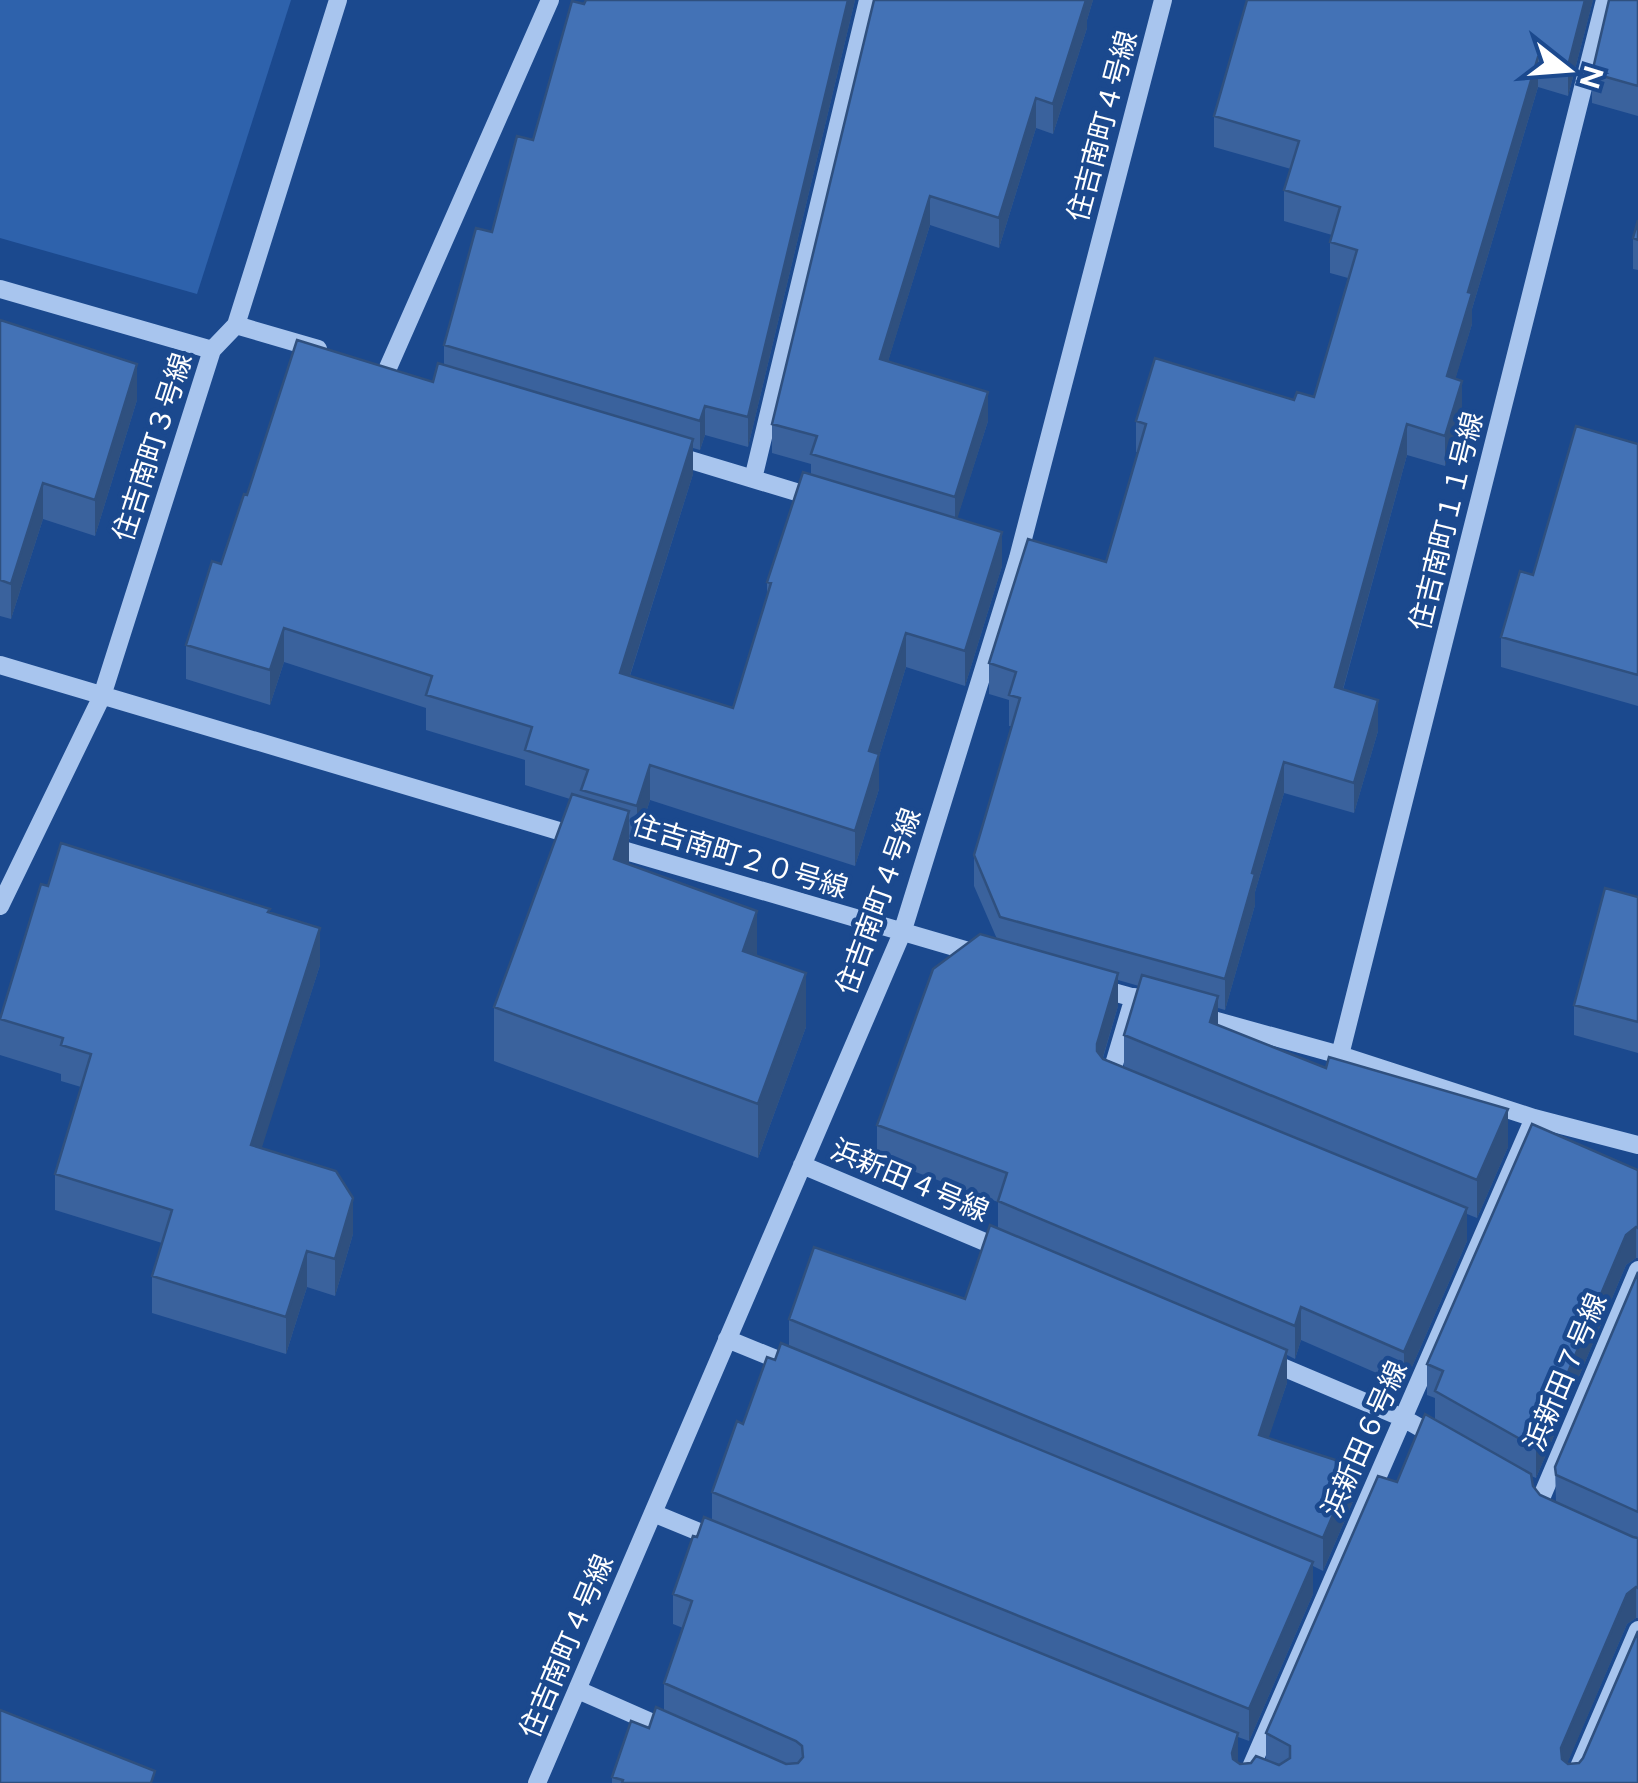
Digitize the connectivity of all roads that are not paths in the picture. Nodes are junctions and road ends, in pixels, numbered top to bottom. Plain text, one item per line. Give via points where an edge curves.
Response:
1 (338, 0) edge
2 (550, 0) edge
3 (868, 0) edge
4 (1163, 0) edge
5 (1606, 0) edge
6 (0, 289) edge
7 (236, 325) junction
8 (212, 350) junction
9 (330, 353) edge
10 (368, 364) edge
11 (661, 452) edge
12 (753, 479) junction
13 (828, 501) edge
14 (999, 552) edge
15 (1018, 558) junction
16 (0, 665) edge
17 (102, 696) junction
18 (0, 906) edge
19 (902, 933) junction
20 (991, 958) edge
21 (1080, 982) edge
22 (1134, 998) junction
23 (1340, 1056) junction
24 (1127, 1088) edge
25 (1534, 1118) junction
26 (1638, 1145) edge
27 (802, 1165) junction
28 (1020, 1257) edge
29 (1638, 1270) edge
30 (727, 1339) junction
31 (1257, 1356) edge
32 (818, 1376) edge
33 (1403, 1418) junction
34 (1455, 1447) edge
35 (1525, 1486) edge
36 (653, 1513) junction
37 (744, 1550) edge
38 (1311, 1580) edge
39 (1330, 1587) junction
40 (1638, 1630) edge
41 (578, 1690) junction
42 (684, 1736) edge
43 (1236, 1750) edge
44 (1253, 1772) edge
45 (537, 1783) edge
46 (1572, 1783) edge

1 - 7 street, 住吉南町３号線
2 - 10 street via 396,373
3 - 12 street
4 - 15 street, 住吉南町４号線
5 - 23 street, 住吉南町１１号線
6 - 8 street
7 - 8 street, 住吉南町３号線
7 - 9 street
8 - 17 street, 住吉南町３号線
11 - 12 street
12 - 13 street
14 - 15 street
15 - 19 street, 住吉南町４号線
16 - 17 street, 住吉南町２０号線
17 - 18 street, 住吉南町３号線
17 - 19 street, 住吉南町２０号線
19 - 20 street, 住吉南町２０号線
19 - 27 street, 住吉南町４号線
21 - 22 street
22 - 23 street
22 - 24 street via 1110,1081
23 - 25 street
25 - 26 street
25 - 33 street, 浜新田６号線 via 1475,1230
27 - 28 street, 浜新田４号線
27 - 30 street, 住吉南町４号線
29 - 35 street, 浜新田７号線 via 1543,1505
30 - 32 street
30 - 36 street, 住吉南町４号線
31 - 33 street
33 - 34 street
33 - 39 street, 浜新田６号線
36 - 37 street
36 - 41 street, 住吉南町４号線
38 - 39 street
39 - 44 street, 浜新田６号線
40 - 46 street
41 - 42 street
41 - 45 street, 住吉南町４号線
43 - 44 street

